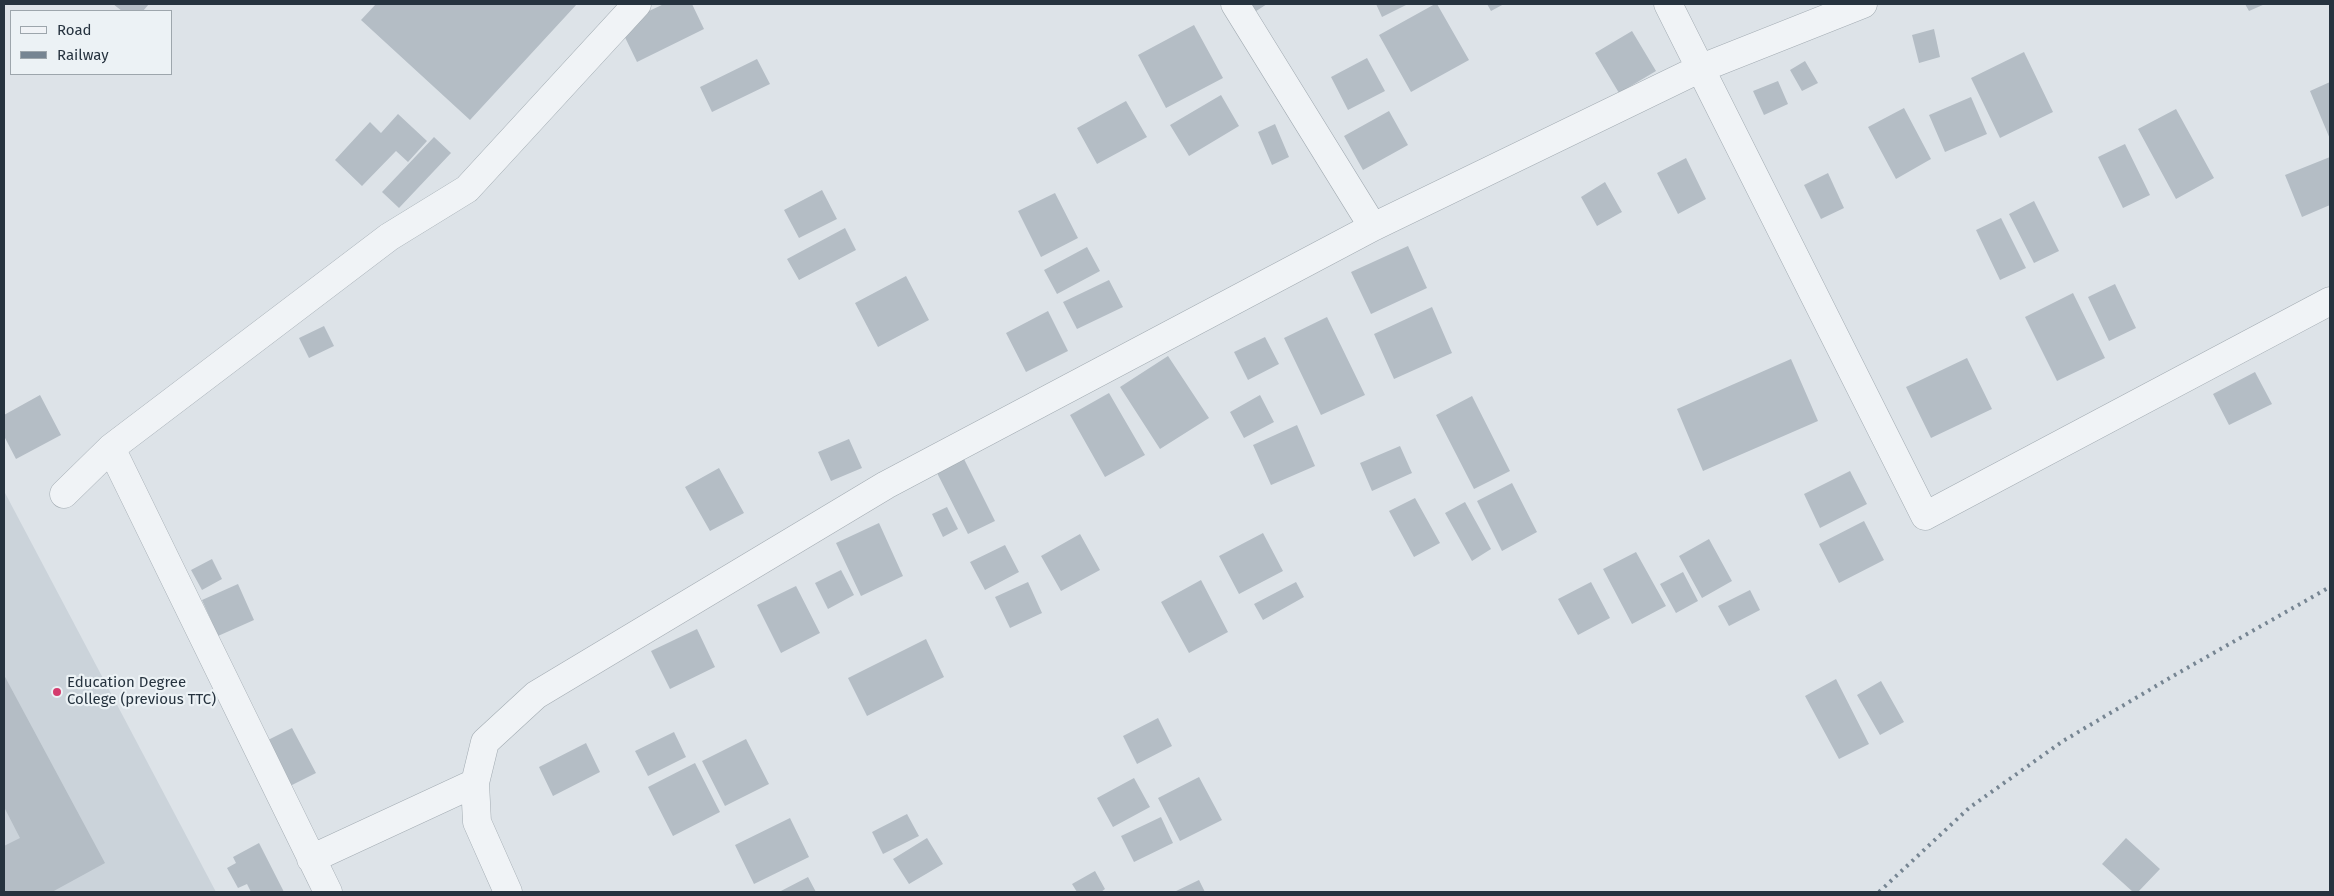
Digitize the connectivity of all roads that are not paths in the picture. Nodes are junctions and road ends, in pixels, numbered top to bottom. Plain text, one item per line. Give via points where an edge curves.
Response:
1 (637, 4) edge
2 (1235, 4) edge
3 (1668, 4) edge
4 (1862, 4) edge
5 (1699, 69) junction
6 (1373, 227) junction
7 (2330, 300) edge
8 (111, 448) junction
9 (64, 494) dead end
10 (475, 783) junction
11 (311, 859) junction
12 (328, 892) edge
13 (508, 892) edge

1 - 8 street via 467,189 388,237
2 - 6 street
3 - 5 street
4 - 5 street
5 - 6 street
5 - 7 street via 1925,516
6 - 10 street via 886,485 536,695 485,742
8 - 9 street
8 - 11 street
10 - 11 street
10 - 13 street via 477,822
11 - 12 street

